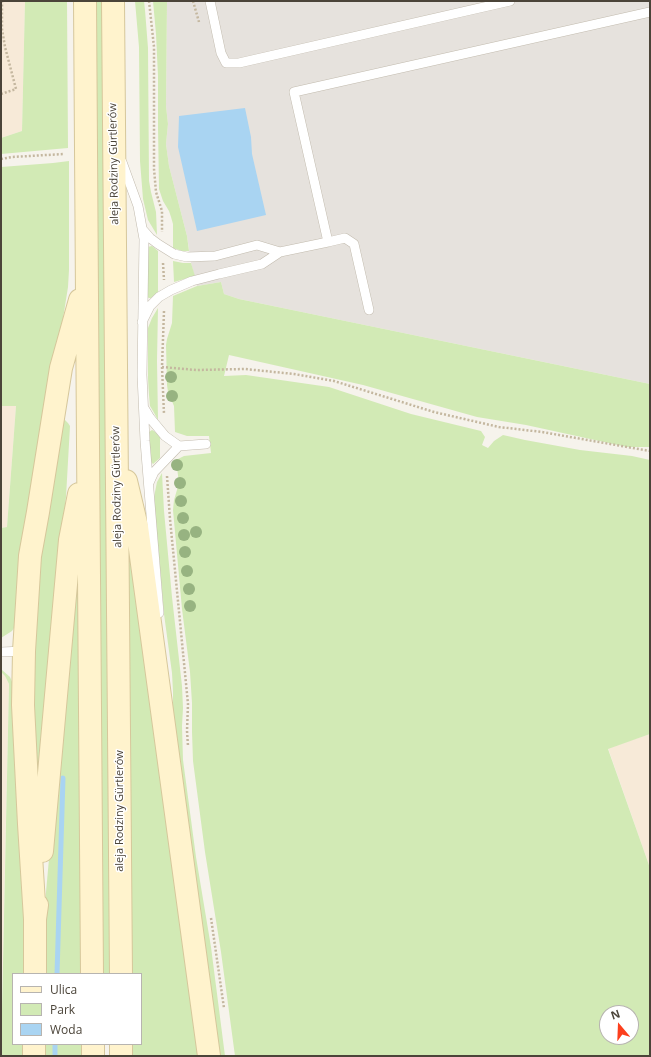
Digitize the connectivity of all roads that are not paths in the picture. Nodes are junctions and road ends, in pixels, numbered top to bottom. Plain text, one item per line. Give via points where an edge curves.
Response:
1 (85, 1) edge
2 (113, 1) edge
3 (210, 1) edge
4 (510, 1) edge
5 (650, 12) edge
6 (114, 142) junction
7 (142, 229) junction
8 (328, 242) junction
9 (280, 252) junction
10 (87, 274) junction
11 (369, 310) dead end
12 (142, 322) junction
13 (144, 407) junction
14 (116, 440) junction
15 (206, 444) dead end
16 (88, 445) junction
17 (179, 446) junction
18 (148, 484) junction
19 (160, 618) dead end
20 (161, 634) dead end
21 (24, 651) junction
22 (1, 652) edge
23 (160, 700) junction
24 (36, 919) junction
25 (35, 973) edge
26 (92, 973) edge
27 (121, 973) edge
28 (34, 1045) edge
29 (93, 1045) edge
30 (121, 1045) edge
31 (34, 1056) edge
32 (93, 1056) edge
33 (121, 1056) edge
34 (209, 1056) edge

1 - 10 main road
2 - 6 main road, aleja Rodziny Gürtlerów
3 - 4 lane via 221,53 226,63 239,63
5 - 8 lane via 294,92
6 - 7 lane via 138,206
6 - 14 main road, aleja Rodziny Gürtlerów
7 - 9 lane via 150,238 174,254 187,257 215,256 257,245
7 - 12 lane
8 - 9 lane
8 - 11 lane via 345,238 354,244
9 - 12 lane via 262,264 192,281 164,294 150,306
10 - 16 main road
10 - 21 main road via 61,368 30,556
12 - 13 lane
13 - 17 lane via 165,436
13 - 18 lane
14 - 23 main road via 137,527
14 - 27 main road, aleja Rodziny Gürtlerów
15 - 17 lane
16 - 24 main road via 70,540
16 - 26 main road
17 - 18 lane via 154,472
18 - 19 lane
20 - 23 lane
21 - 22 lane
21 - 24 main road via 23,705
23 - 34 main road
24 - 25 main road
28 - 31 main road
29 - 32 main road
30 - 33 main road

